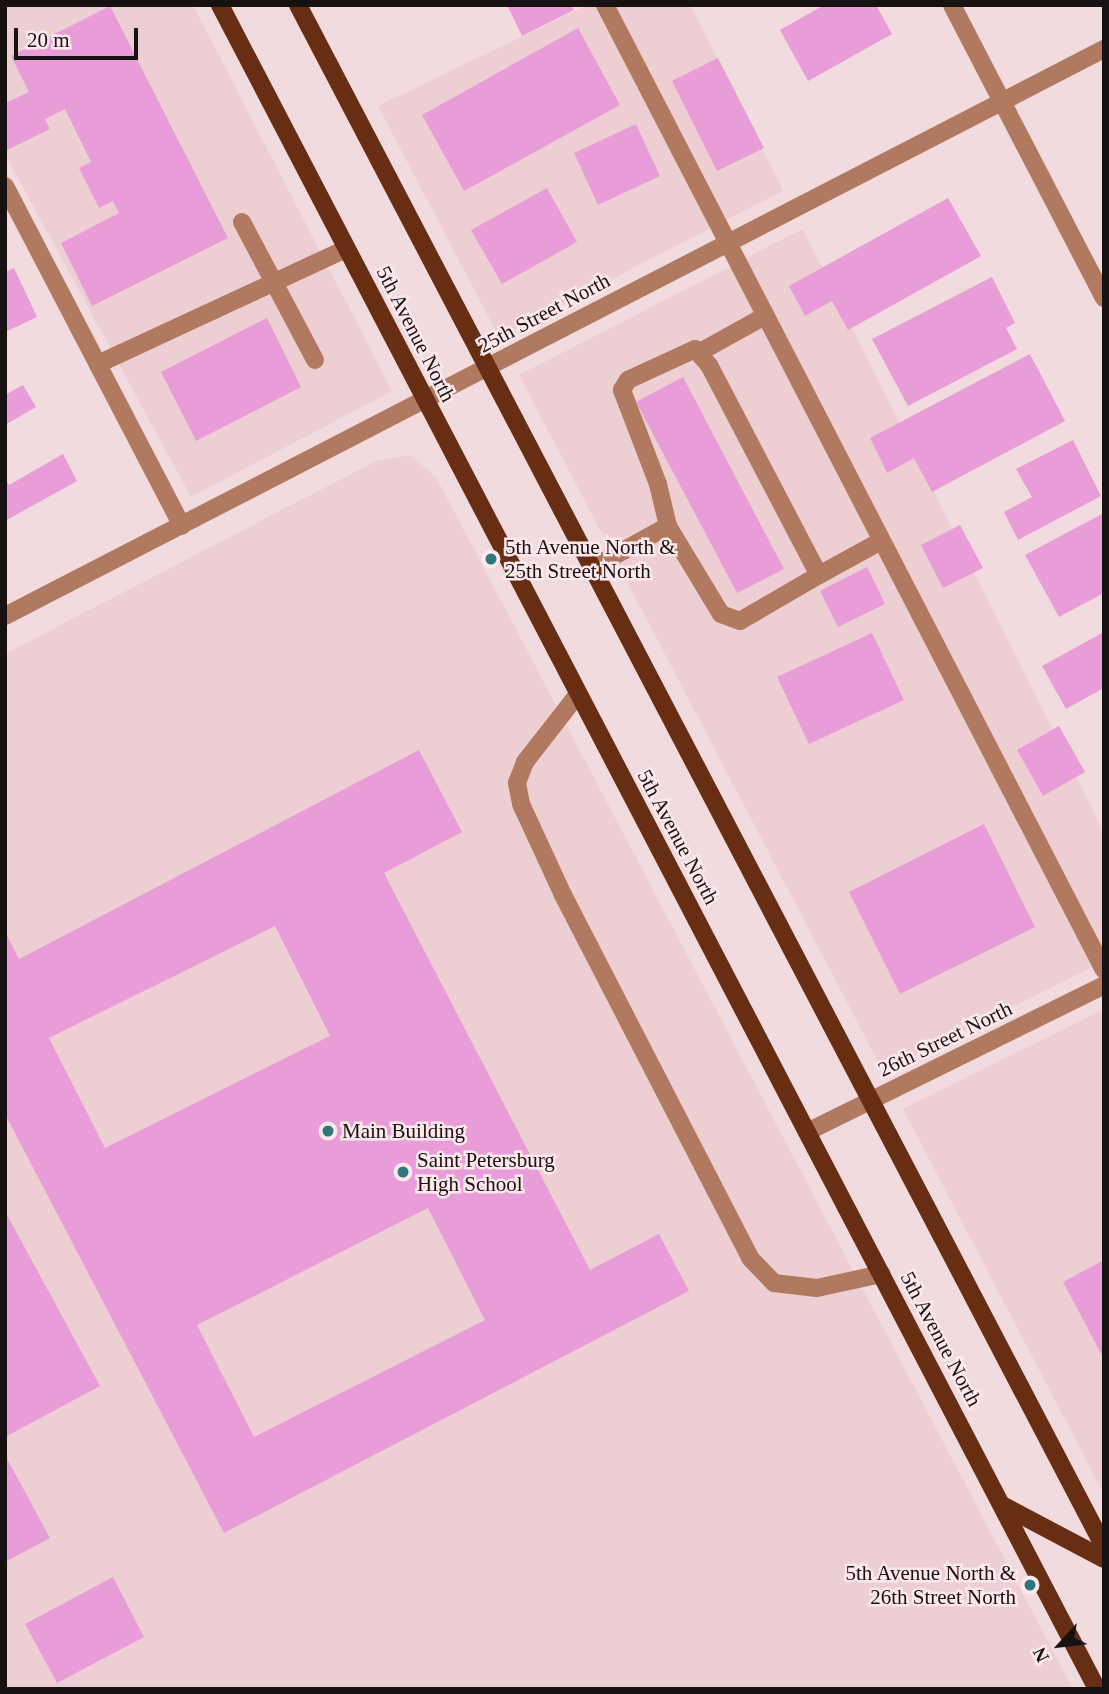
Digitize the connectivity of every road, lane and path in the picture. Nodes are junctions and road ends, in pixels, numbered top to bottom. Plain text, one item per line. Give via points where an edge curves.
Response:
1 (220, 5) edge
2 (298, 5) edge
3 (605, 5) edge
4 (952, 5) edge
5 (1104, 49) edge
6 (1002, 102) junction
7 (5, 186) edge
8 (242, 222) dead end
9 (728, 243) junction
10 (346, 249) junction
11 (273, 282) junction
12 (1104, 298) edge
13 (765, 316) junction
14 (700, 352) junction
15 (315, 360) dead end
16 (98, 363) junction
17 (487, 368) junction
18 (424, 401) junction
19 (182, 526) junction
20 (668, 526) junction
21 (881, 541) junction
22 (592, 568) junction
23 (819, 575) junction
24 (5, 616) edge
25 (578, 694) junction
26 (1104, 970) edge
27 (1104, 985) edge
28 (872, 1101) junction
29 (807, 1132) junction
30 (881, 1273) junction
31 (1001, 1505) junction
32 (1104, 1547) edge
33 (1104, 1559) edge
34 (1097, 1689) edge

1 - 10 main road, 5th Avenue North
2 - 17 main road
3 - 9 street
4 - 6 street
5 - 6 street, 25th Street North
6 - 9 street, 25th Street North
6 - 12 street
7 - 16 street
8 - 11 street
9 - 13 street
9 - 17 street, 25th Street North
10 - 11 street
10 - 18 main road, 5th Avenue North
11 - 15 street
11 - 16 street
13 - 14 street
13 - 21 street
14 - 20 street via 688,351 628,380 622,390 658,484
14 - 23 street
16 - 19 street
17 - 18 street, 25th Street North
17 - 22 main road
18 - 19 street, 25th Street North
18 - 25 main road, 5th Avenue North
19 - 24 street, 25th Street North
20 - 22 street
20 - 23 street via 721,614 740,621
21 - 23 street
21 - 26 street
22 - 28 main road
25 - 29 main road, 5th Avenue North
25 - 30 street via 525,762 517,783 521,804 750,1258 774,1283 817,1288
27 - 28 street, 26th Street North
28 - 29 street, 26th Street North
28 - 32 main road
29 - 30 main road, 5th Avenue North
30 - 31 main road, 5th Avenue North
31 - 33 main road
31 - 34 main road, 5th Avenue North

